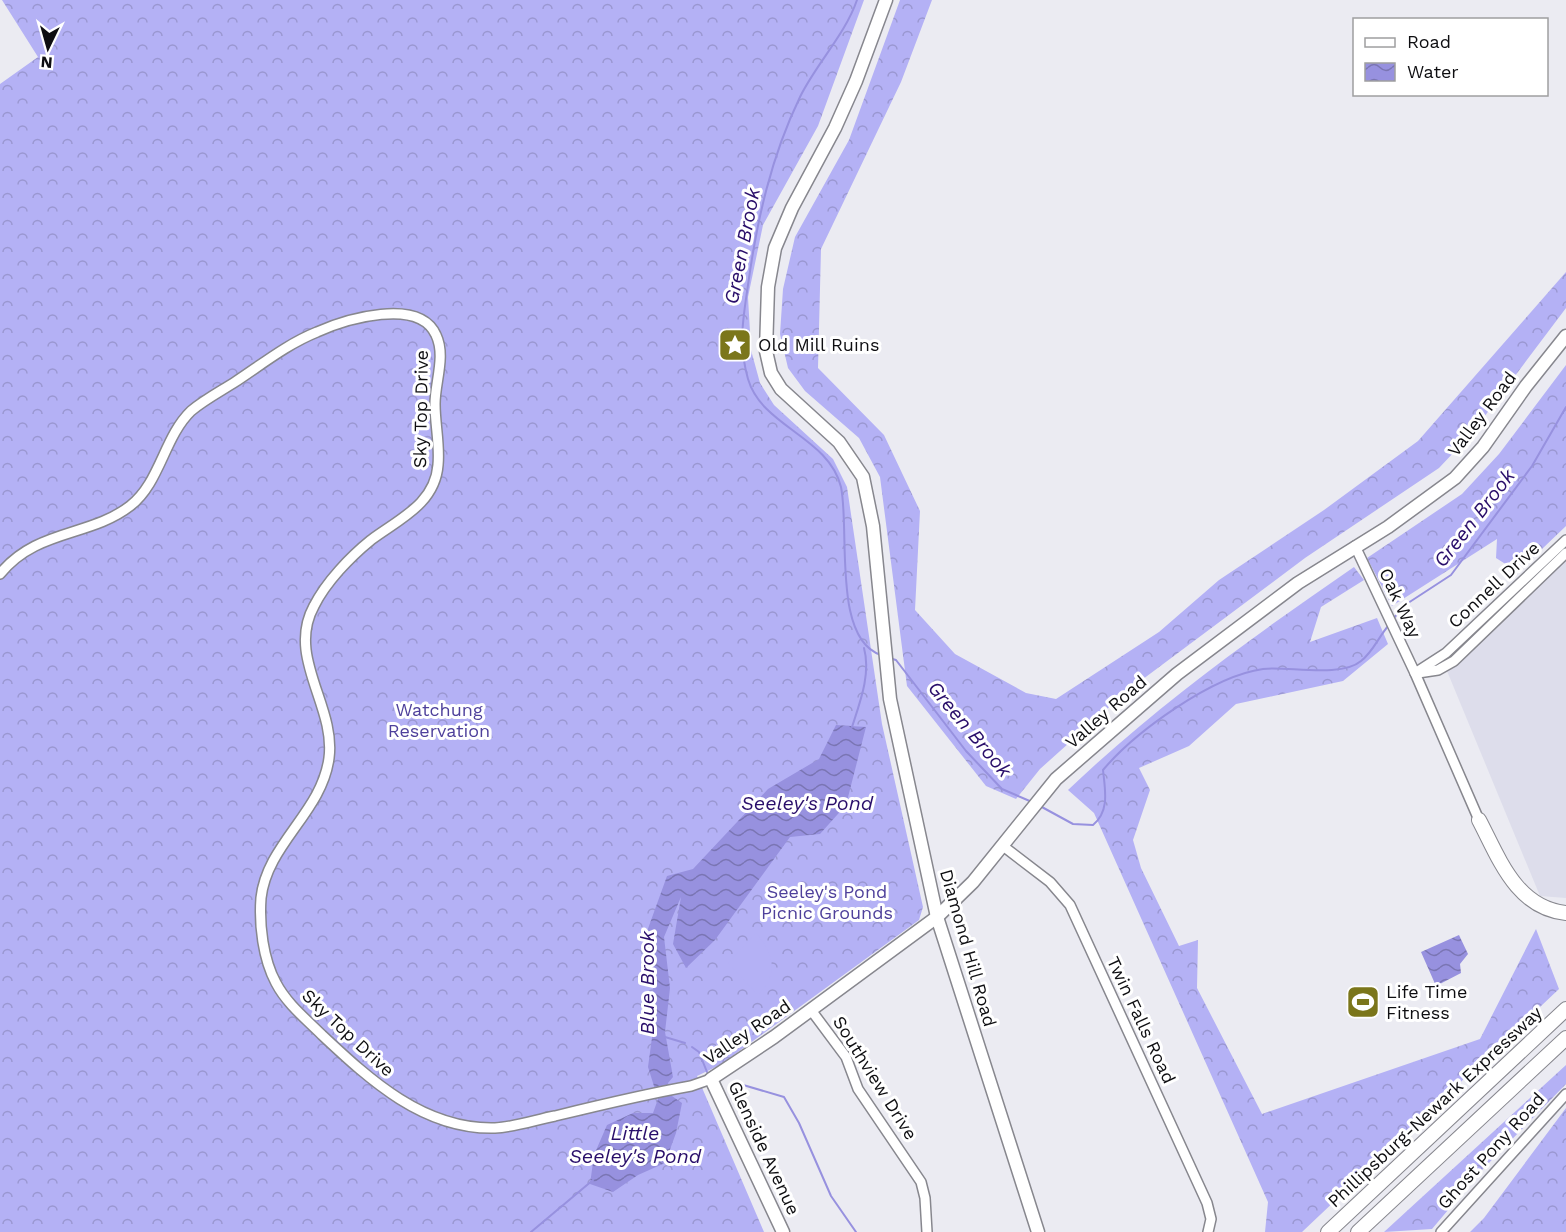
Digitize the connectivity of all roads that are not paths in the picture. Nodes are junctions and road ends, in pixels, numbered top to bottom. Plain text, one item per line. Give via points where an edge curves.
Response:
1 (886, 0) edge
2 (1566, 336) edge
3 (1566, 540) edge
4 (1355, 546) junction
5 (1566, 553) edge
6 (0, 574) edge
7 (1415, 673) junction
8 (1479, 820) joint
9 (1003, 846) junction
10 (1566, 913) edge
11 (937, 917) junction
12 (1566, 1009) edge
13 (811, 1010) junction
14 (1566, 1038) edge
15 (711, 1079) junction
16 (656, 1093) joint
17 (1566, 1094) edge
18 (783, 1232) edge
19 (927, 1232) edge
20 (1037, 1232) edge
21 (1208, 1232) edge
22 (1328, 1232) edge
23 (1358, 1232) edge
24 (1441, 1232) edge

1 - 11 main road, Diamond Hill Road via 840,119 792,208 775,249 765,330 768,363 781,389 839,442 862,477 873,526 893,718
2 - 4 main road, Valley Road via 1466,467 1442,489
3 - 7 street, Connell Drive via 1446,653
4 - 7 street, Oak Way
4 - 9 main road, Valley Road via 1298,583 1115,726 1041,795
5 - 7 street, Connell Drive via 1454,661 1438,670
6 - 16 street, Sky Top Drive via 25,551 60,534 112,517 130,506 145,489 191,411 294,343 339,324 398,312 415,314 429,323 441,350 435,402 438,469 433,486 422,503 353,557 322,593 307,622 306,658 325,716 329,759 314,801 274,859 263,886 261,922 270,970 290,1004 355,1066 402,1102 438,1117 500,1128
7 - 8 street
8 - 10 highway via 1524,895 1545,908
9 - 11 main road, Valley Road via 974,882
9 - 21 street, Twin Falls Road via 1050,882 1070,905 1207,1203 1211,1218
11 - 13 main road, Valley Road
11 - 20 main road, Diamond Hill Road
12 - 22 highway, Phillipsburg-Newark Expressway
13 - 15 main road, Valley Road
13 - 19 street, Southview Drive via 846,1057 858,1089 921,1182
14 - 23 highway, Phillipsburg-Newark Expressway
15 - 16 street, Valley Road
15 - 18 main road, Glenside Avenue
17 - 24 street, Ghost Pony Road

